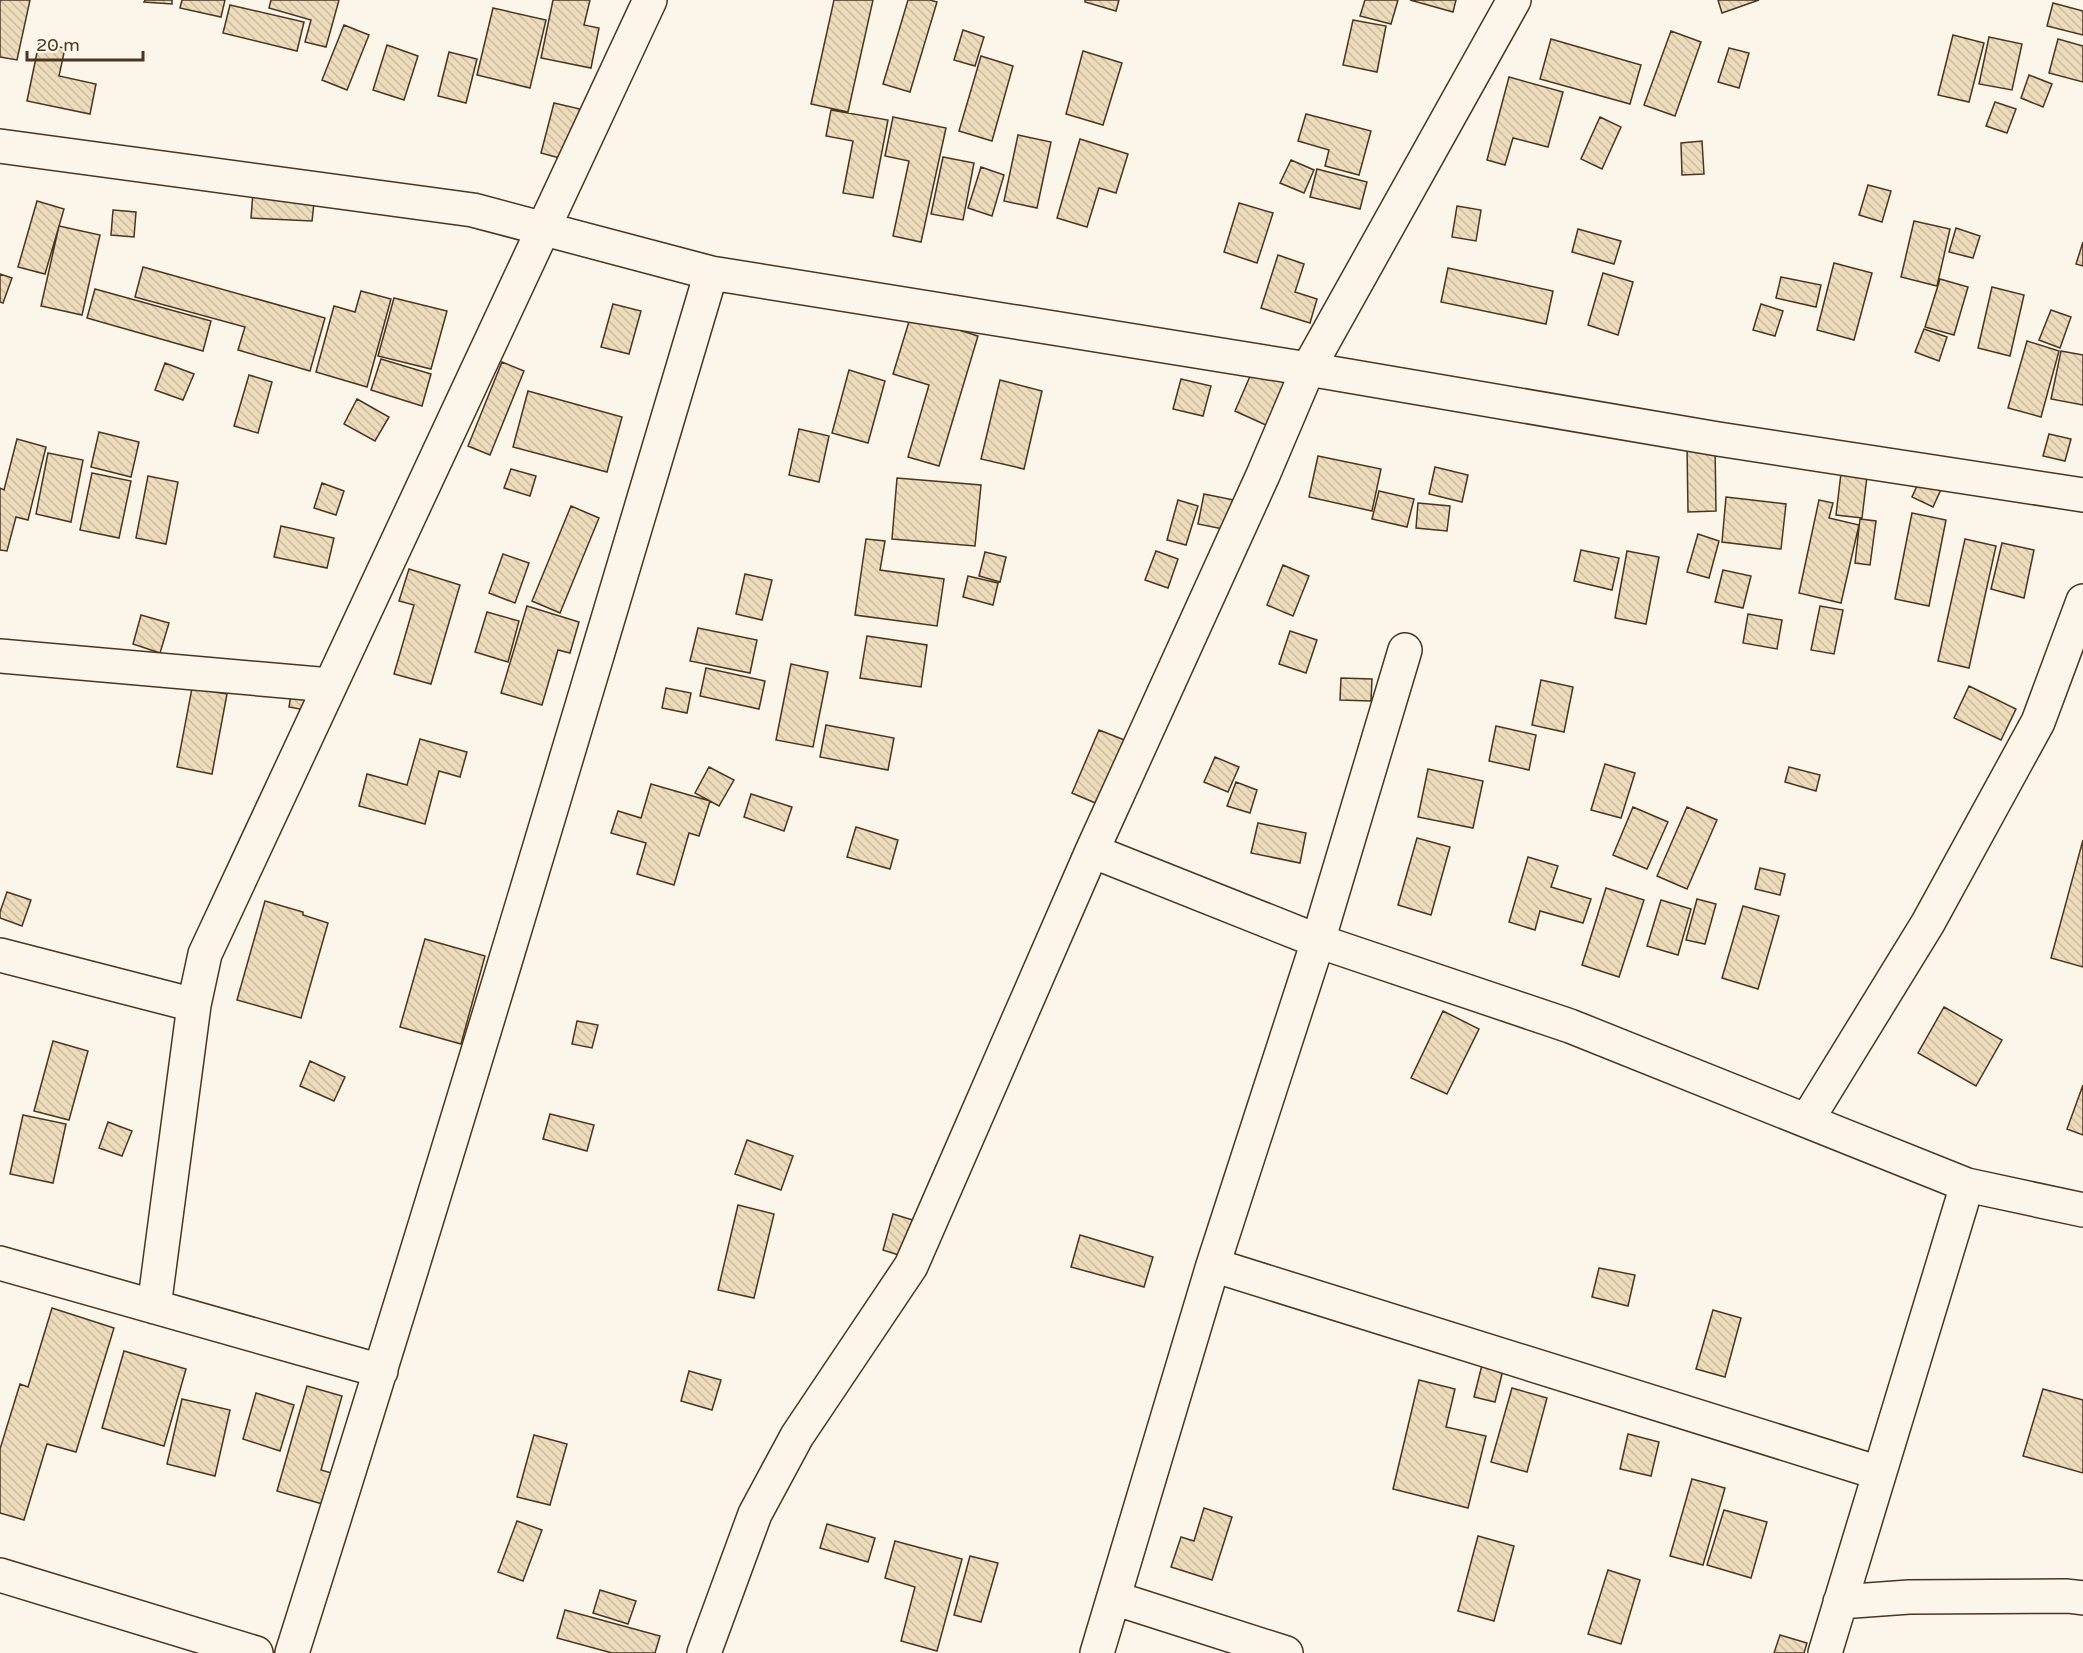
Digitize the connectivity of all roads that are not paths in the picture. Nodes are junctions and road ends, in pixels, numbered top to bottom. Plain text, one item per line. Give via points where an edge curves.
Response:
1 (650, 0) edge
2 (1514, 0) edge
3 (0, 146) edge
4 (544, 227) junction
5 (711, 273) junction
6 (1308, 369) junction
7 (2083, 495) edge
8 (2083, 601) edge
9 (1405, 650) dead end
10 (0, 656) edge
11 (330, 685) junction
12 (1092, 851) junction
13 (1318, 941) junction
14 (0, 955) edge
15 (194, 1005) junction
16 (1807, 1120) junction
17 (1966, 1185) junction
18 (2083, 1210) edge
19 (0, 1263) edge
20 (1213, 1265) junction
21 (154, 1307) junction
22 (381, 1371) junction
23 (1879, 1473) junction
24 (0, 1575) edge
25 (1114, 1598) junction
26 (2083, 1598) edge
27 (1840, 1602) junction
28 (256, 1653) edge
29 (292, 1653) edge
30 (704, 1653) edge
31 (1097, 1653) edge
32 (1287, 1653) edge
33 (1825, 1653) edge

1 - 4 street
2 - 6 street
3 - 4 street via 473,210
4 - 5 street
4 - 11 street
5 - 6 street
5 - 22 street
6 - 7 street via 1718,439
6 - 12 street
8 - 16 street via 2038,722 1928,923
9 - 13 street
10 - 11 street
11 - 15 street via 205,954
12 - 13 street
12 - 30 street via 911,1266 797,1436 755,1514
13 - 16 street via 1570,1026
13 - 20 street
14 - 15 street
15 - 21 street
16 - 17 street
17 - 18 street
17 - 23 street
19 - 21 street
20 - 23 street
20 - 25 street
21 - 22 street
22 - 29 street
23 - 27 street
24 - 28 street
25 - 31 street
25 - 32 street
26 - 27 street via 1909,1597
27 - 33 street

